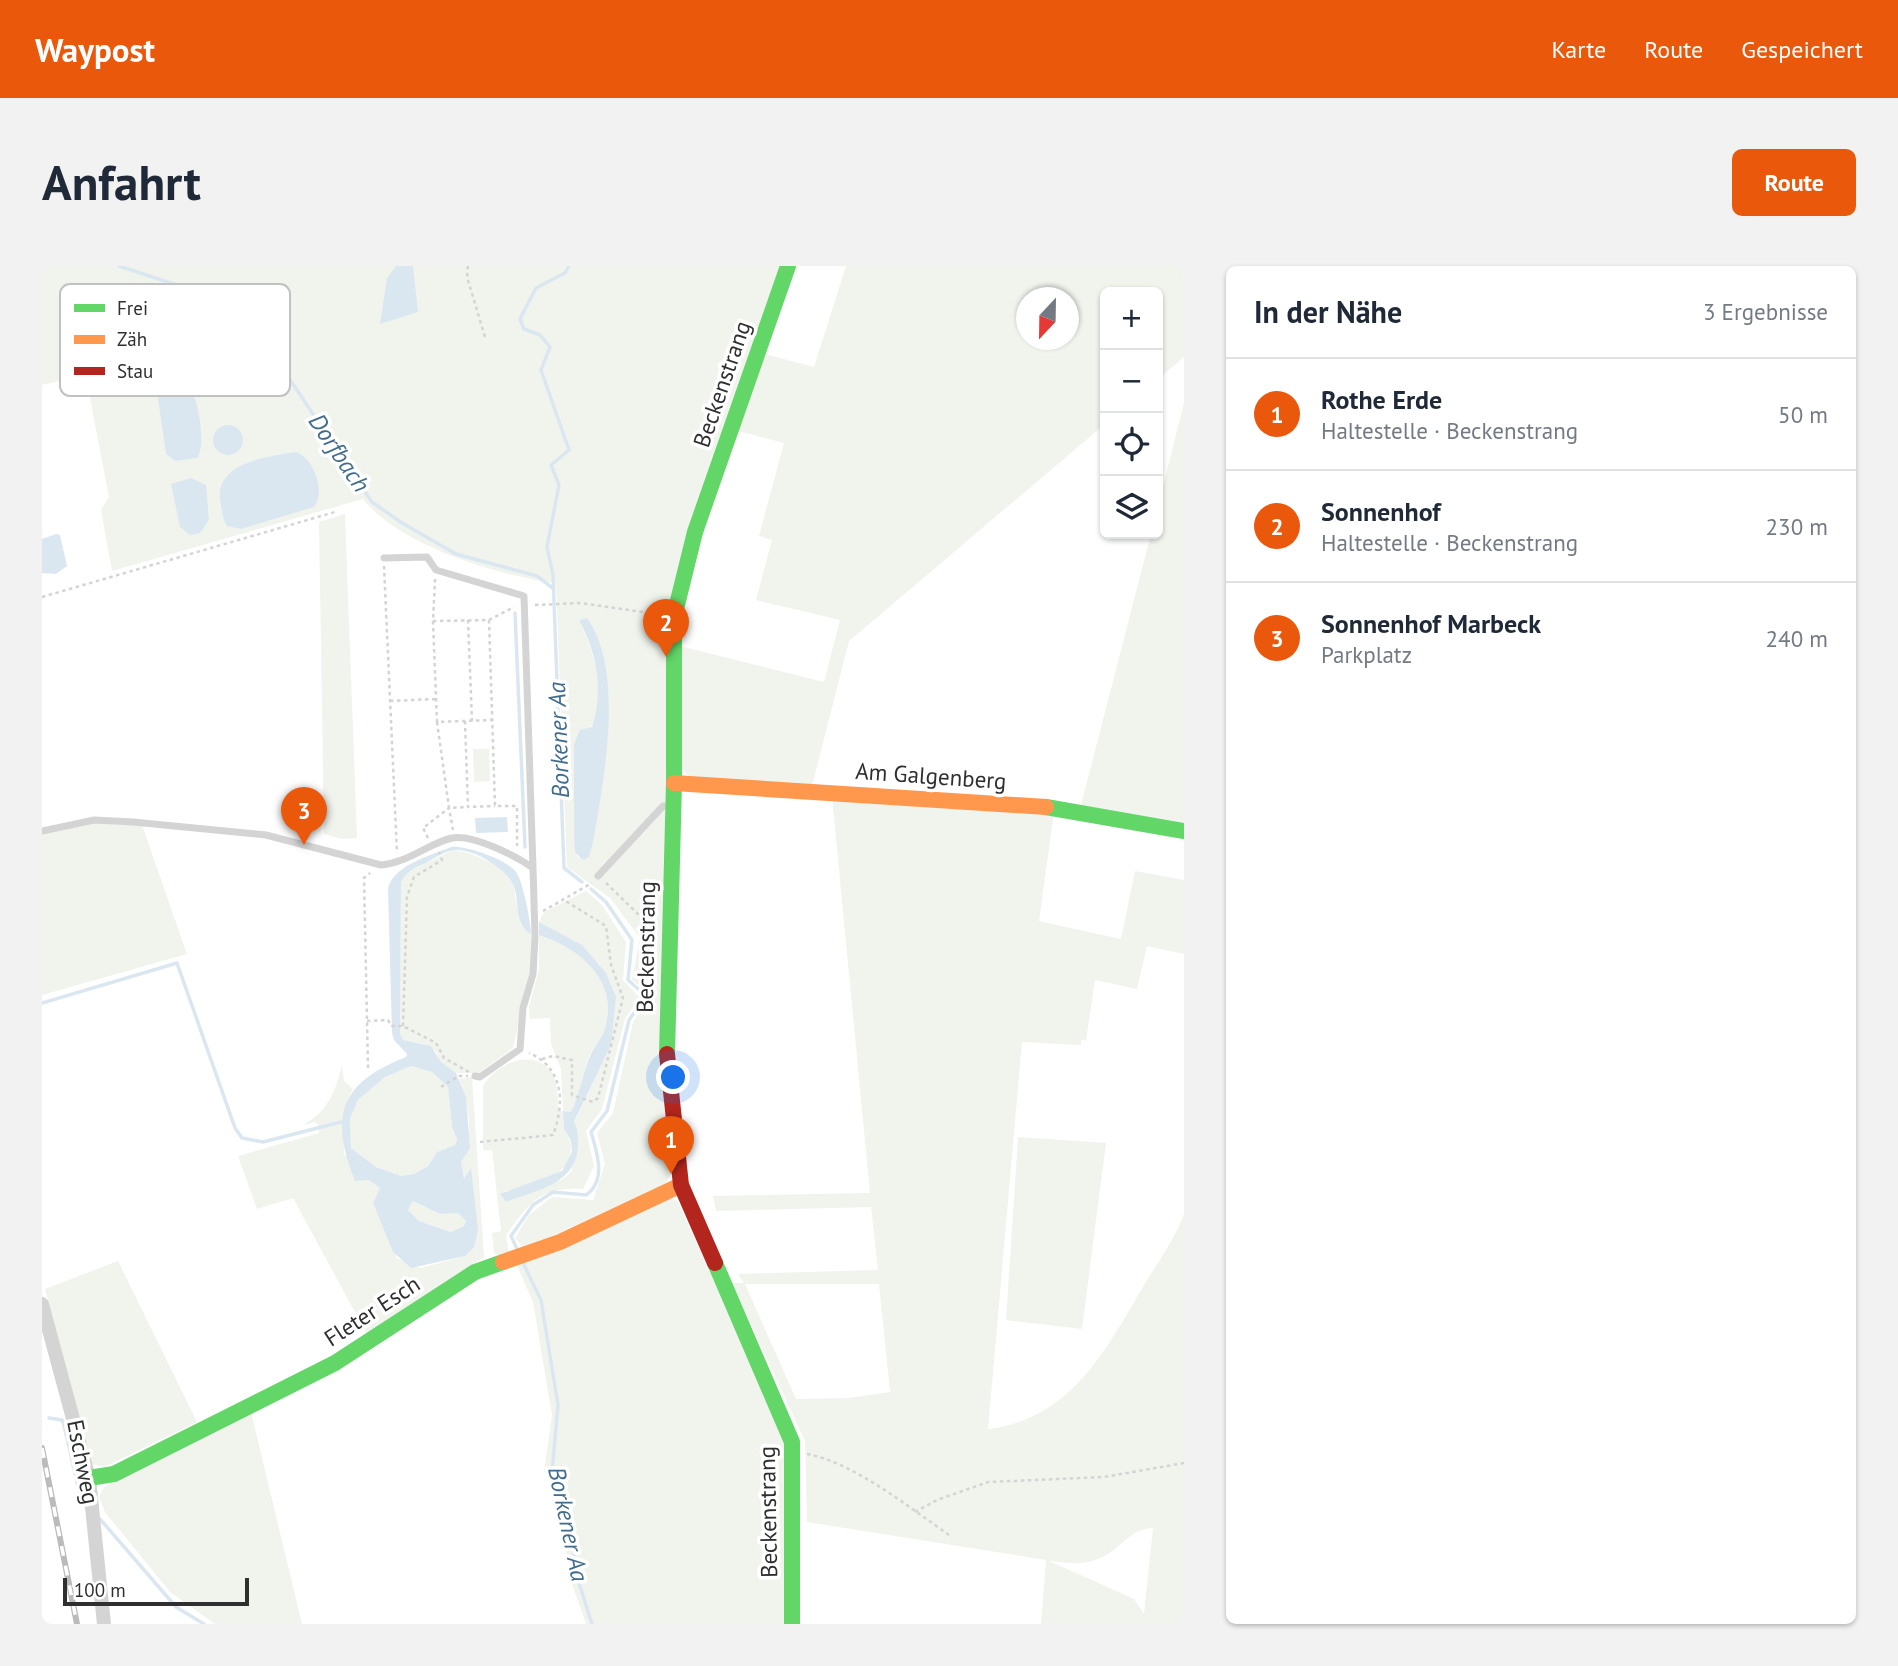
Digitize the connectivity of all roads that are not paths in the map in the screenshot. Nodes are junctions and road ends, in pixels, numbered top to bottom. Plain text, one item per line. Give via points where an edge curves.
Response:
1 (788, 266) edge
2 (384, 558) road end
3 (674, 783) junction
4 (673, 806) junction
5 (42, 831) edge
6 (1184, 831) edge
7 (533, 868) junction
8 (598, 876) road end
9 (475, 1076) road end
10 (681, 1185) junction
11 (42, 1304) edge
12 (89, 1478) junction
13 (104, 1624) edge
14 (792, 1624) edge

1 - 3 street, Beckenstrang via 695,531 674,617
2 - 7 lane via 427,556 436,570 524,596
3 - 4 street, Beckenstrang
3 - 6 street, Am Galgenberg via 1058,808
4 - 8 lane via 663,806
4 - 10 street, Beckenstrang via 667,1052
5 - 7 lane via 94,820 147,823 266,835 382,865 398,863 452,838 517,856
7 - 9 lane via 533,974 523,1008 520,1049
10 - 12 street, Fleter Esch via 560,1242 475,1272 335,1363 114,1474
10 - 14 street, Beckenstrang via 792,1442
11 - 12 street, Eschweg
12 - 13 street, Eschweg

